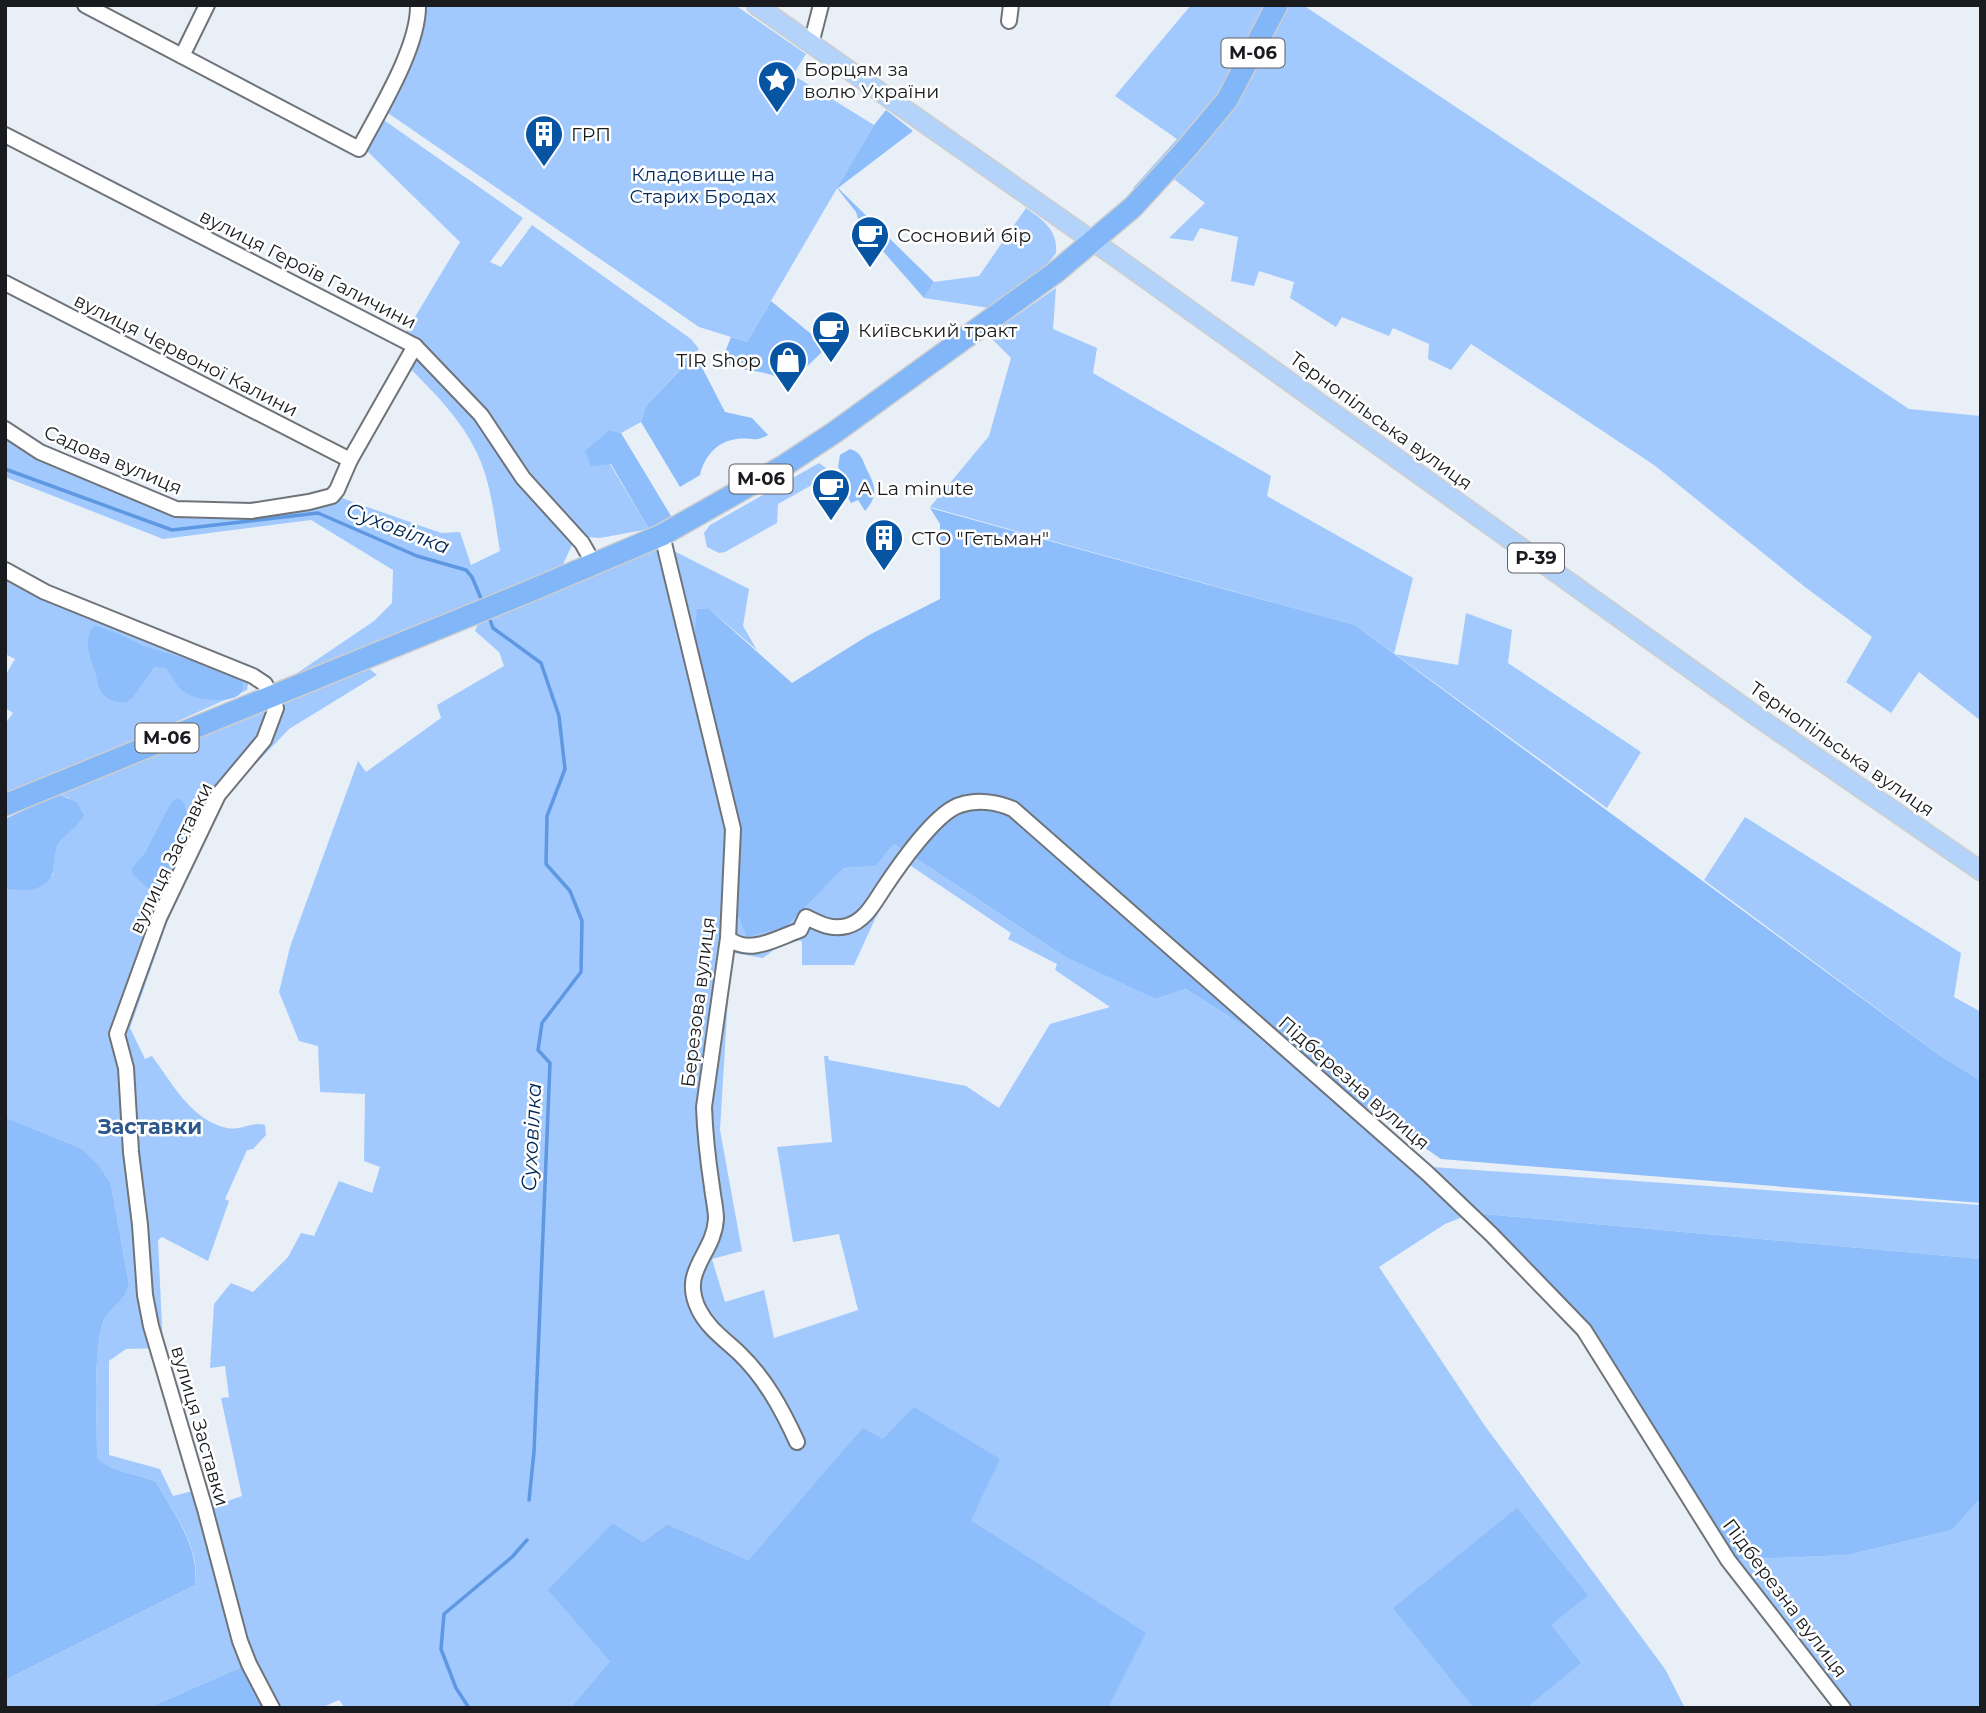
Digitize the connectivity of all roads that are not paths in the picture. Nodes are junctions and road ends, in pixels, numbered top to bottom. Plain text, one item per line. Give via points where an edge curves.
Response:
1 (85, 5) edge
2 (207, 5) edge
3 (418, 5) edge
4 (756, 5) edge
5 (821, 5) edge
6 (1011, 5) edge
7 (1277, 5) edge
8 (105, 10) edge
9 (1009, 22) dead end
10 (811, 44) junction
11 (182, 56) junction
12 (5, 135) edge
13 (1093, 242) junction
14 (5, 284) edge
15 (415, 345) junction
16 (5, 429) edge
17 (349, 460) junction
18 (662, 534) junction
19 (594, 564) junction
20 (5, 570) edge
21 (271, 696) junction
22 (5, 805) edge
23 (1981, 871) edge
24 (727, 938) junction
25 (797, 1442) dead end
26 (272, 1708) edge
27 (1843, 1708) edge

1 - 8 street
2 - 11 street
3 - 11 street via 414,40 359,149
4 - 10 main road, Тернопільська вулиця
5 - 10 street
6 - 9 street
7 - 13 highway, М-06 via 1227,100 1145,196
8 - 11 street
10 - 13 main road, Тернопільська вулиця
12 - 15 street, вулиця Героїв Галичини
13 - 18 highway, М-06 via 822,441
13 - 23 main road, Тернопільська вулиця / Р-39 via 1747,710
14 - 17 street, вулиця Червоної Калини
15 - 17 street, Садова вулиця
15 - 19 street, вулиця Героїв Галичини via 481,415 523,478 582,543
16 - 17 street, Садова вулиця via 40,452 187,511 265,509 332,496
18 - 19 highway, М-06
18 - 24 street, Березова вулиця via 733,829
19 - 21 highway, М-06
20 - 21 street via 45,592 253,676 265,684
21 - 22 highway, М-06
21 - 26 street, вулиця Заставки via 276,708 271,726 218,796 159,918 117,1034 126,1068 151,1326 236,1623 249,1664
24 - 25 street, Березова вулиця via 704,1107 716,1219 696,1265 693,1294 710,1328 765,1383
24 - 27 street, Підберезна вулиця via 752,947 800,930 806,918 830,928 852,923 867,914 904,859 943,814 958,805 975,803 1013,808 1427,1172 1584,1330 1728,1560

